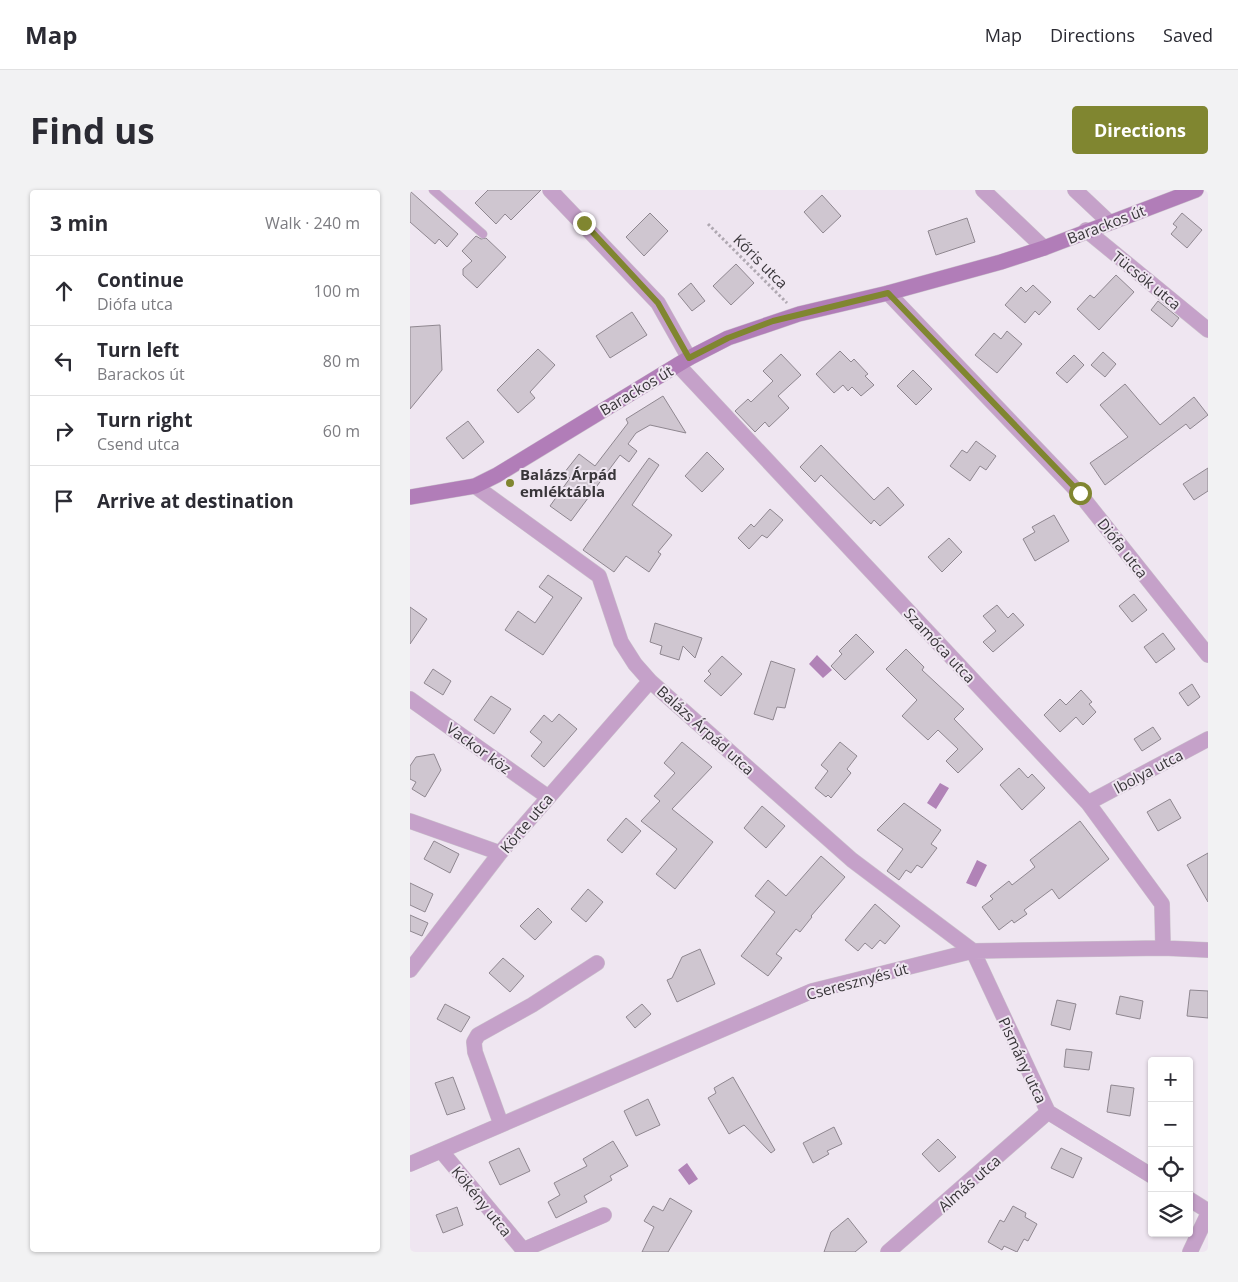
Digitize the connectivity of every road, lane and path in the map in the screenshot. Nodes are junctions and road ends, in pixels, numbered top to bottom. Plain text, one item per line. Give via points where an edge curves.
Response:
1 (433, 190) edge
2 (550, 190) edge
3 (983, 190) edge
4 (1075, 190) edge
5 (1196, 190) edge
6 (1180, 193) edge
7 (1108, 222) junction
8 (708, 224) dead end
9 (1086, 230) junction
10 (483, 234) dead end
11 (1044, 248) junction
12 (888, 293) junction
13 (798, 314) junction
14 (1208, 330) edge
15 (684, 361) junction
16 (475, 486) junction
17 (410, 497) edge
18 (1208, 656) edge
19 (650, 681) junction
20 (410, 699) edge
21 (1208, 739) edge
22 (548, 797) junction
23 (1088, 803) junction
24 (410, 821) edge
25 (500, 853) junction
26 (1164, 948) junction
27 (1208, 950) edge
28 (973, 951) junction
29 (597, 963) dead end
30 (410, 970) edge
31 (1048, 1112) junction
32 (501, 1124) junction
33 (442, 1152) junction
34 (410, 1164) edge
35 (1148, 1174) edge
36 (1193, 1202) edge
37 (1208, 1212) edge
38 (604, 1215) dead end
39 (524, 1251) edge
40 (888, 1252) edge
41 (1190, 1252) edge

1 - 10 lane
2 - 15 street, Szamóca utca via 658,303
3 - 11 street
4 - 7 street
5 - 6 street, Barackos út
6 - 7 street, Barackos út
7 - 9 street, Barackos út
8 - 13 path, Kőris utca
9 - 11 street, Barackos út
9 - 14 street, Tücsök utca
11 - 12 street, Barackos út
12 - 13 street, Barackos út
12 - 18 street, Diófa utca via 1080,493
13 - 15 street, Barackos út via 728,338
15 - 16 street, Barackos út
15 - 23 street, Szamóca utca
16 - 17 street, Barackos út
16 - 19 street, Balázs Árpád utca via 599,576 621,642
19 - 22 street, Körte utca
19 - 28 street, Balázs Árpád utca via 852,860
20 - 22 street, Vackor köz
21 - 23 street, Ibolya utca
22 - 25 street, Körte utca
23 - 26 street, Szamóca utca via 1162,904
24 - 25 street
25 - 30 street, Körte utca
26 - 27 street, Cseresznyés út
26 - 28 street, Cseresznyés út
28 - 31 street, Pismány utca
28 - 32 street, Cseresznyés út via 812,991
29 - 32 street via 478,1035 474,1052
31 - 35 street, Pismány utca
31 - 40 street, Almás utca
32 - 33 street, Cseresznyés út
33 - 34 street, Cseresznyés út
33 - 39 street, Kökény utca
36 - 37 street
37 - 41 street
38 - 39 street, Kökény utca

